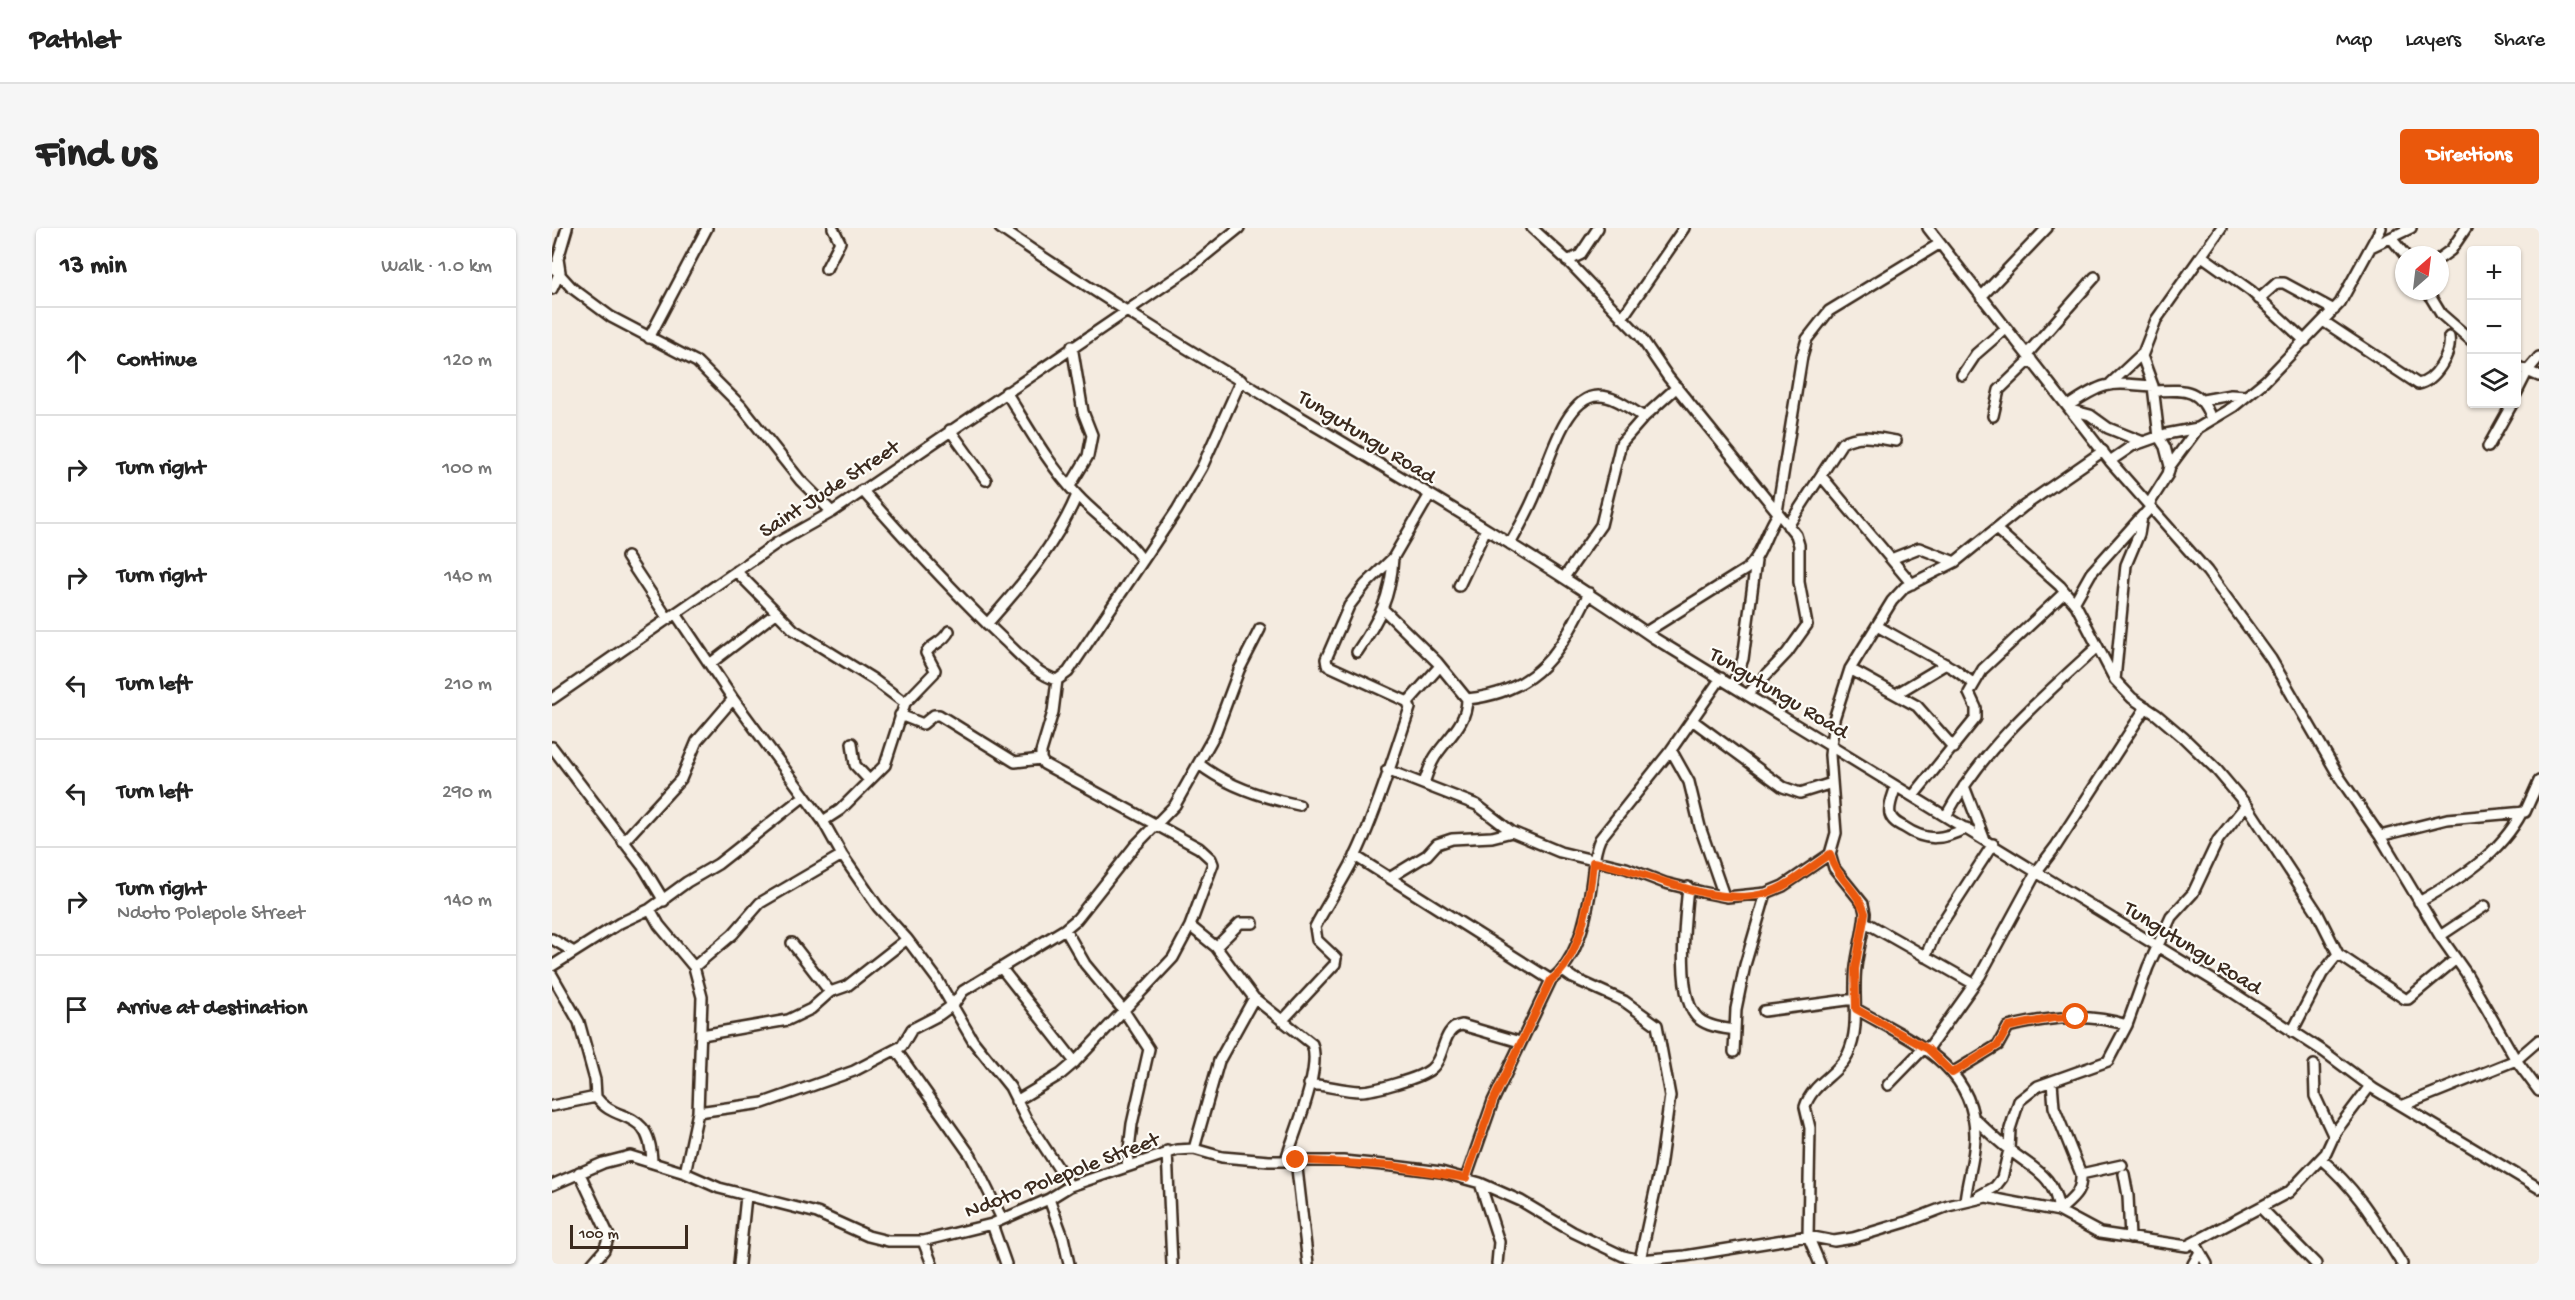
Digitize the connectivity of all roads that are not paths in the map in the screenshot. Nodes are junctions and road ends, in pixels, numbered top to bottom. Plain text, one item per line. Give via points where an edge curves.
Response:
1 (567, 228) edge
2 (708, 228) edge
3 (833, 228) edge
4 (1000, 228) edge
5 (1239, 228) edge
6 (1532, 228) edge
7 (1598, 228) edge
8 (1683, 228) edge
9 (1928, 228) edge
10 (2047, 228) edge
11 (2221, 228) edge
12 (2381, 228) edge
13 (2411, 228) edge
14 (2466, 228) edge
15 (1014, 232) edge
16 (2391, 238) junction
17 (1939, 244) junction
18 (2398, 246) edge
19 (2371, 247) junction
20 (2449, 251) edge
21 (2202, 256) junction
22 (1568, 261) junction
23 (552, 266) edge
24 (826, 269) dead end
25 (560, 272) junction
26 (2095, 277) dead end
27 (552, 289) edge
28 (1982, 297) junction
29 (2259, 299) junction
30 (2432, 300) edge
31 (1128, 310) junction
32 (2334, 310) junction
33 (1622, 318) junction
34 (2324, 321) junction
35 (2006, 328) junction
36 (2449, 337) dead end
37 (2467, 337) edge
38 (649, 338) junction
39 (2305, 341) junction
40 (1072, 346) junction
41 (2143, 353) junction
42 (2029, 356) junction
43 (2539, 357) edge
44 (2521, 367) edge
45 (2528, 370) junction
46 (1962, 375) dead end
47 (2539, 376) edge
48 (1241, 380) junction
49 (2111, 383) junction
50 (2521, 385) edge
51 (1677, 387) junction
52 (2153, 389) junction
53 (1006, 392) junction
54 (2246, 396) junction
55 (2203, 400) junction
56 (2070, 408) junction
57 (2510, 408) edge
58 (1993, 416) dead end
59 (1644, 417) junction
60 (2211, 419) junction
61 (2198, 428) junction
62 (950, 430) junction
63 (2159, 437) junction
64 (1896, 441) dead end
65 (2143, 442) junction
66 (2488, 447) dead end
67 (2103, 451) junction
68 (2110, 461) junction
69 (2170, 466) junction
70 (1822, 477) junction
71 (986, 480) dead end
72 (1070, 486) junction
73 (862, 489) junction
74 (1077, 495) junction
75 (1429, 496) junction
76 (2148, 508) junction
77 (832, 512) junction
78 (1778, 513) junction
79 (1788, 526) junction
80 (1486, 529) junction
81 (1996, 529) junction
82 (1510, 544) junction
83 (627, 557) dead end
84 (1393, 558) junction
85 (1892, 559) junction
86 (1142, 560) junction
87 (1755, 561) junction
88 (1955, 562) junction
89 (736, 572) junction
90 (1565, 576) junction
91 (1912, 584) junction
92 (1459, 586) dead end
93 (2065, 592) junction
94 (1589, 593) junction
95 (2074, 603) junction
96 (1383, 609) junction
97 (776, 613) junction
98 (672, 617) junction
99 (987, 624) junction
100 (1877, 626) junction
101 (1260, 629) dead end
102 (950, 631) dead end
103 (1646, 632) junction
104 (2097, 647) junction
105 (1357, 652) dead end
106 (711, 663) junction
107 (1946, 664) junction
108 (1440, 666) junction
109 (1850, 669) junction
110 (1721, 678) junction
111 (1057, 680) junction
112 (2115, 680) junction
113 (1973, 683) junction
114 (1733, 685) junction
115 (1748, 694) junction
116 (1896, 694) junction
117 (552, 699) edge
118 (733, 699) junction
119 (1467, 699) junction
120 (1408, 702) junction
121 (905, 703) junction
122 (2146, 707) junction
123 (900, 715) junction
124 (1692, 720) junction
125 (852, 743) dead end
126 (1831, 745) junction
127 (552, 747) edge
128 (1954, 748) junction
129 (1671, 750) junction
130 (1041, 759) junction
131 (1199, 764) junction
132 (1387, 770) junction
133 (868, 779) junction
134 (2539, 781) edge
135 (1424, 783) junction
136 (1832, 783) junction
137 (1896, 786) junction
138 (1964, 786) junction
139 (1913, 796) junction
140 (804, 797) junction
141 (1299, 805) dead end
142 (2246, 805) junction
143 (2522, 812) junction
144 (1946, 816) junction
145 (823, 821) junction
146 (1158, 826) junction
147 (1966, 828) junction
148 (1512, 832) junction
149 (2380, 836) junction
150 (1983, 838) junction
151 (623, 842) junction
152 (1993, 844) junction
153 (1830, 854) junction
154 (842, 855) junction
155 (1355, 856) junction
156 (1593, 862) junction
157 (2037, 871) junction
158 (1391, 877) junction
159 (1688, 887) junction
160 (1767, 893) junction
161 (1724, 896) junction
162 (664, 901) junction
163 (2419, 902) junction
164 (2485, 906) dead end
165 (650, 909) junction
166 (1253, 922) dead end
167 (1865, 922) junction
168 (1190, 926) junction
169 (1065, 929) junction
170 (2440, 936) junction
171 (552, 939) edge
172 (908, 939) junction
173 (792, 943) dead end
174 (1216, 947) junction
175 (2157, 948) junction
176 (574, 952) junction
177 (2338, 954) junction
178 (1925, 957) junction
179 (2456, 958) junction
180 (552, 966) edge
181 (694, 967) junction
182 (1002, 969) junction
183 (1563, 971) junction
184 (552, 975) edge
185 (1551, 980) junction
186 (1974, 984) junction
187 (830, 992) junction
188 (1254, 998) junction
189 (954, 1004) junction
190 (1856, 1004) junction
191 (1124, 1011) junction
192 (1764, 1011) dead end
193 (1282, 1022) junction
194 (2127, 1024) junction
195 (1735, 1030) junction
196 (2292, 1032) junction
197 (702, 1035) junction
198 (2539, 1040) edge
199 (1520, 1042) junction
200 (1927, 1048) junction
201 (896, 1050) junction
202 (1734, 1052) dead end
203 (2516, 1060) junction
204 (1075, 1062) junction
205 (2314, 1065) dead end
206 (1952, 1073) junction
207 (2052, 1082) junction
208 (1310, 1084) junction
209 (1888, 1085) dead end
210 (2370, 1086) junction
211 (2539, 1091) edge
212 (596, 1097) junction
213 (1016, 1101) junction
214 (2404, 1105) junction
215 (552, 1106) edge
216 (698, 1112) junction
217 (1972, 1116) junction
218 (2334, 1137) junction
219 (1194, 1149) junction
220 (2010, 1150) junction
221 (1167, 1152) junction
222 (2321, 1159) junction
223 (1291, 1160) junction
224 (652, 1162) junction
225 (1127, 1166) junction
226 (579, 1172) junction
227 (685, 1173) junction
228 (2081, 1174) junction
229 (1466, 1178) junction
230 (1480, 1183) junction
231 (552, 1185) edge
232 (1070, 1186) junction
233 (2539, 1188) edge
234 (746, 1196) junction
235 (1977, 1197) junction
236 (1049, 1199) junction
237 (1965, 1201) junction
238 (2262, 1209) dead end
239 (2059, 1211) junction
240 (1002, 1219) junction
241 (992, 1224) junction
242 (1808, 1236) junction
243 (2130, 1238) junction
244 (923, 1242) junction
245 (2198, 1248) junction
246 (1640, 1260) junction
247 (591, 1264) edge
248 (739, 1264) edge
249 (932, 1264) edge
250 (1006, 1264) edge
251 (1069, 1264) edge
252 (1172, 1264) edge
253 (1308, 1264) edge
254 (1497, 1264) edge
255 (1820, 1264) edge
256 (2193, 1264) edge
257 (2207, 1264) edge
258 (2316, 1264) edge
259 (2402, 1264) edge

1 - 25 street via 558,259
2 - 38 street
3 - 24 street via 840,242
4 - 15 street, Tungutungu Road
5 - 31 street, Saint Jude Street
6 - 22 street
7 - 22 street via 1580,255
8 - 33 street
9 - 17 street
10 - 28 street
11 - 21 street
12 - 19 street
13 - 16 street
14 - 20 street
15 - 31 street, Tungutungu Road
16 - 18 street
16 - 19 street
17 - 28 street
17 - 78 street via 1829,311 1807,339
19 - 32 street
21 - 29 street
21 - 41 street via 2156,320
22 - 33 street
23 - 25 street
25 - 27 street
25 - 38 street via 592,304
26 - 42 street
28 - 35 street
29 - 32 street via 2277,283 2284,283
29 - 39 street
30 - 37 street via 2441,314
31 - 40 street, Saint Jude Street
31 - 48 street, Tungutungu Road
32 - 34 street
33 - 51 street
34 - 36 street via 2418,384 2427,381 2448,354
34 - 39 street
35 - 42 street
35 - 46 street via 1976,354
38 - 77 street via 686,355 715,378 800,480
39 - 54 street
40 - 53 street, Saint Jude Street
40 - 72 street via 1083,412 1092,435 1088,456
41 - 49 street
41 - 52 street
42 - 56 street
42 - 58 street via 1999,390
43 - 45 street
44 - 45 street
45 - 47 street
45 - 50 street
48 - 75 street, Tungutungu Road
48 - 86 street via 1203,468
49 - 52 street
49 - 56 street via 2088,392
51 - 59 street
51 - 78 street
52 - 55 street via 2195,393
52 - 63 street
53 - 62 street, Saint Jude Street
53 - 72 street
54 - 55 street
54 - 60 street
55 - 60 street
56 - 65 street
56 - 67 street
57 - 66 street
59 - 82 street via 1608,397 1587,398 1576,406
59 - 90 street via 1621,443 1600,525
60 - 61 street
61 - 63 street
61 - 69 street
62 - 71 street
62 - 73 street, Saint Jude Street
63 - 65 street
63 - 69 street
64 - 70 street via 1850,438 1842,443
65 - 68 street
67 - 68 street
67 - 81 street
68 - 76 street
69 - 76 street
70 - 79 street
70 - 85 street
72 - 74 street
73 - 77 street, Saint Jude Street
73 - 99 street via 896,531
74 - 86 street
74 - 99 street via 1036,563
75 - 80 street, Tungutungu Road
75 - 84 street
76 - 95 street via 2091,573
76 - 112 street via 2126,565
76 - 149 street via 2207,571 2271,659 2340,778
77 - 89 street, Saint Jude Street
78 - 79 street
78 - 87 street
79 - 115 street via 1799,545 1799,582 1807,625
80 - 82 street, Tungutungu Road
80 - 92 street
81 - 88 street
81 - 93 street
82 - 90 street, Tungutungu Road
83 - 98 street
84 - 96 street via 1391,587
84 - 120 street via 1349,606 1326,659 1327,665
85 - 88 street via 1919,548
85 - 91 street
86 - 111 street via 1068,672
87 - 103 street
87 - 114 street via 1743,659
88 - 91 street
89 - 97 street
89 - 98 street, Saint Jude Street
90 - 94 street, Tungutungu Road
91 - 100 street via 1892,601
93 - 95 street
93 - 113 street
94 - 103 street, Tungutungu Road
94 - 119 street via 1564,641 1534,675 1496,695
95 - 104 street
96 - 105 street
96 - 108 street
97 - 106 street
97 - 121 street via 794,630
98 - 106 street
98 - 117 street, Saint Jude Street
99 - 111 street via 1048,678
100 - 107 street
100 - 109 street
101 - 131 street
102 - 121 street via 944,642 927,649 934,673
103 - 110 street, Tungutungu Road
104 - 112 street
104 - 138 street via 2013,724
106 - 118 street
107 - 113 street
107 - 116 street
108 - 119 street
108 - 120 street
109 - 116 street
109 - 126 street via 1834,719
110 - 114 street, Tungutungu Road
110 - 124 street
111 - 130 street
112 - 122 street
113 - 128 street via 1969,693 1976,717
114 - 115 street, Tungutungu Road
115 - 126 street, Tungutungu Road
116 - 128 street via 1917,706
118 - 140 street
118 - 151 street via 697,741 681,779
119 - 135 street via 1461,721 1435,756
120 - 132 street via 1410,708
121 - 123 street
122 - 142 street via 2216,769
122 - 157 street
123 - 130 street via 923,724 939,715 1015,762
123 - 133 street via 885,765
124 - 129 street
124 - 136 street via 1783,787 1800,793
125 - 133 street via 855,765
126 - 136 street
126 - 137 street, Tungutungu Road
127 - 151 street
128 - 139 street
129 - 156 street via 1600,839
129 - 161 street via 1689,782
130 - 146 street via 1064,777
131 - 141 street via 1221,780
131 - 146 street
132 - 135 street
132 - 155 street via 1378,806
133 - 145 street via 840,810
134 - 143 street
135 - 148 street via 1477,805
136 - 153 street via 1836,833
137 - 139 street, Tungutungu Road
137 - 147 street via 1890,813 1894,821 1913,833 1933,839
138 - 144 street
138 - 150 street
139 - 144 street, Tungutungu Road
140 - 145 street
140 - 162 street
142 - 175 street via 2218,840 2200,882 2187,903 2171,917
142 - 177 street via 2317,912
143 - 149 street via 2447,819
143 - 163 street via 2496,850
144 - 147 street, Tungutungu Road
145 - 154 street
146 - 168 street via 1211,859 1210,873
146 - 169 street via 1134,847
147 - 150 street, Tungutungu Road
148 - 156 street
148 - 158 street via 1437,844 1427,855
149 - 163 street
150 - 152 street, Tungutungu Road
151 - 162 street
152 - 157 street, Tungutungu Road
152 - 178 street via 1936,932
153 - 160 street
153 - 167 street via 1833,868 1863,904
154 - 172 street via 878,907
154 - 181 street via 760,903 727,940
155 - 158 street
155 - 193 street via 1315,927 1315,934 1336,958 1335,964
156 - 159 street
156 - 183 street via 1581,928
157 - 175 street, Tungutungu Road
157 - 186 street
158 - 185 street
159 - 161 street
159 - 195 street via 1683,926 1688,1005 1699,1019
160 - 161 street
160 - 195 street via 1745,965
162 - 165 street
163 - 170 street
164 - 170 street
165 - 176 street
165 - 181 street
166 - 174 street via 1240,923
167 - 178 street
167 - 190 street via 1855,969
168 - 174 street
168 - 191 street via 1173,958
169 - 182 street
169 - 191 street via 1085,963
170 - 179 street
171 - 176 street
172 - 187 street via 847,986
172 - 189 street
173 - 187 street
174 - 188 street
175 - 194 street
175 - 196 street, Tungutungu Road
176 - 180 street
177 - 179 street via 2405,999
177 - 196 street via 2322,974
178 - 186 street
179 - 203 street
181 - 197 street via 702,997
182 - 189 street via 963,991
182 - 204 street
183 - 185 street
183 - 246 street via 1640,1010 1657,1025 1660,1036 1670,1096 1660,1168
184 - 212 street via 579,1022
185 - 199 street
186 - 200 street
187 - 197 street via 811,1009 788,1020
188 - 193 street
188 - 219 street via 1218,1061
189 - 201 street via 912,1029
189 - 213 street via 973,1041 1001,1074
190 - 192 street
190 - 200 street
190 - 242 street via 1847,1055 1818,1085 1805,1107 1810,1128
191 - 204 street
191 - 225 street via 1149,1049
193 - 208 street via 1312,1044 1315,1051
194 - 206 street via 2076,1017 2008,1027 1998,1045
194 - 207 street via 2108,1061
195 - 202 street
196 - 210 street, Tungutungu Road
197 - 216 street
198 - 203 street
199 - 208 street via 1455,1026 1436,1064 1419,1075 1366,1091
199 - 229 street via 1493,1101
200 - 206 street
200 - 209 street
201 - 216 street via 828,1083 783,1098
201 - 240 street via 971,1156
203 - 211 street
203 - 214 street
204 - 213 street
205 - 218 street via 2315,1096
206 - 217 street via 1961,1085
207 - 220 street via 2027,1092 2019,1101 2010,1129
207 - 228 street via 2054,1107
208 - 223 street
210 - 214 street, Tungutungu Road
210 - 218 street via 2347,1113
212 - 215 street
212 - 224 street via 636,1121 652,1146
213 - 232 street
214 - 233 street, Tungutungu Road
216 - 227 street
217 - 220 street
217 - 237 street via 1975,1140
218 - 222 street
219 - 221 street, Ndoto Polepole Street
219 - 223 street, Ndoto Polepole Street via 1222,1157
220 - 235 street via 1999,1183
220 - 239 street via 2045,1176
221 - 225 street, Ndoto Polepole Street
221 - 252 street
222 - 245 street via 2289,1192
222 - 259 street via 2371,1212
223 - 229 street, Ndoto Polepole Street via 1383,1165
223 - 253 street
224 - 226 street, Ndoto Polepole Street via 630,1156
224 - 227 street, Ndoto Polepole Street
225 - 232 street, Ndoto Polepole Street
226 - 231 street, Ndoto Polepole Street
226 - 247 street via 609,1236 604,1250
227 - 234 street, Ndoto Polepole Street
228 - 239 street via 2078,1194
228 - 243 street via 2123,1169
229 - 230 street, Ndoto Polepole Street
230 - 246 street, Ndoto Polepole Street via 1623,1257
230 - 254 street via 1499,1242
232 - 236 street, Ndoto Polepole Street
234 - 244 street, Ndoto Polepole Street via 792,1204 868,1236
234 - 248 street
235 - 237 street
235 - 239 street
236 - 240 street, Ndoto Polepole Street
236 - 251 street
237 - 242 street via 1853,1238 1834,1241
238 - 258 street
239 - 243 street via 2100,1233
240 - 241 street, Ndoto Polepole Street
241 - 244 street, Ndoto Polepole Street
241 - 250 street
242 - 246 street
242 - 255 street
243 - 245 street
244 - 249 street
245 - 256 street
245 - 257 street

